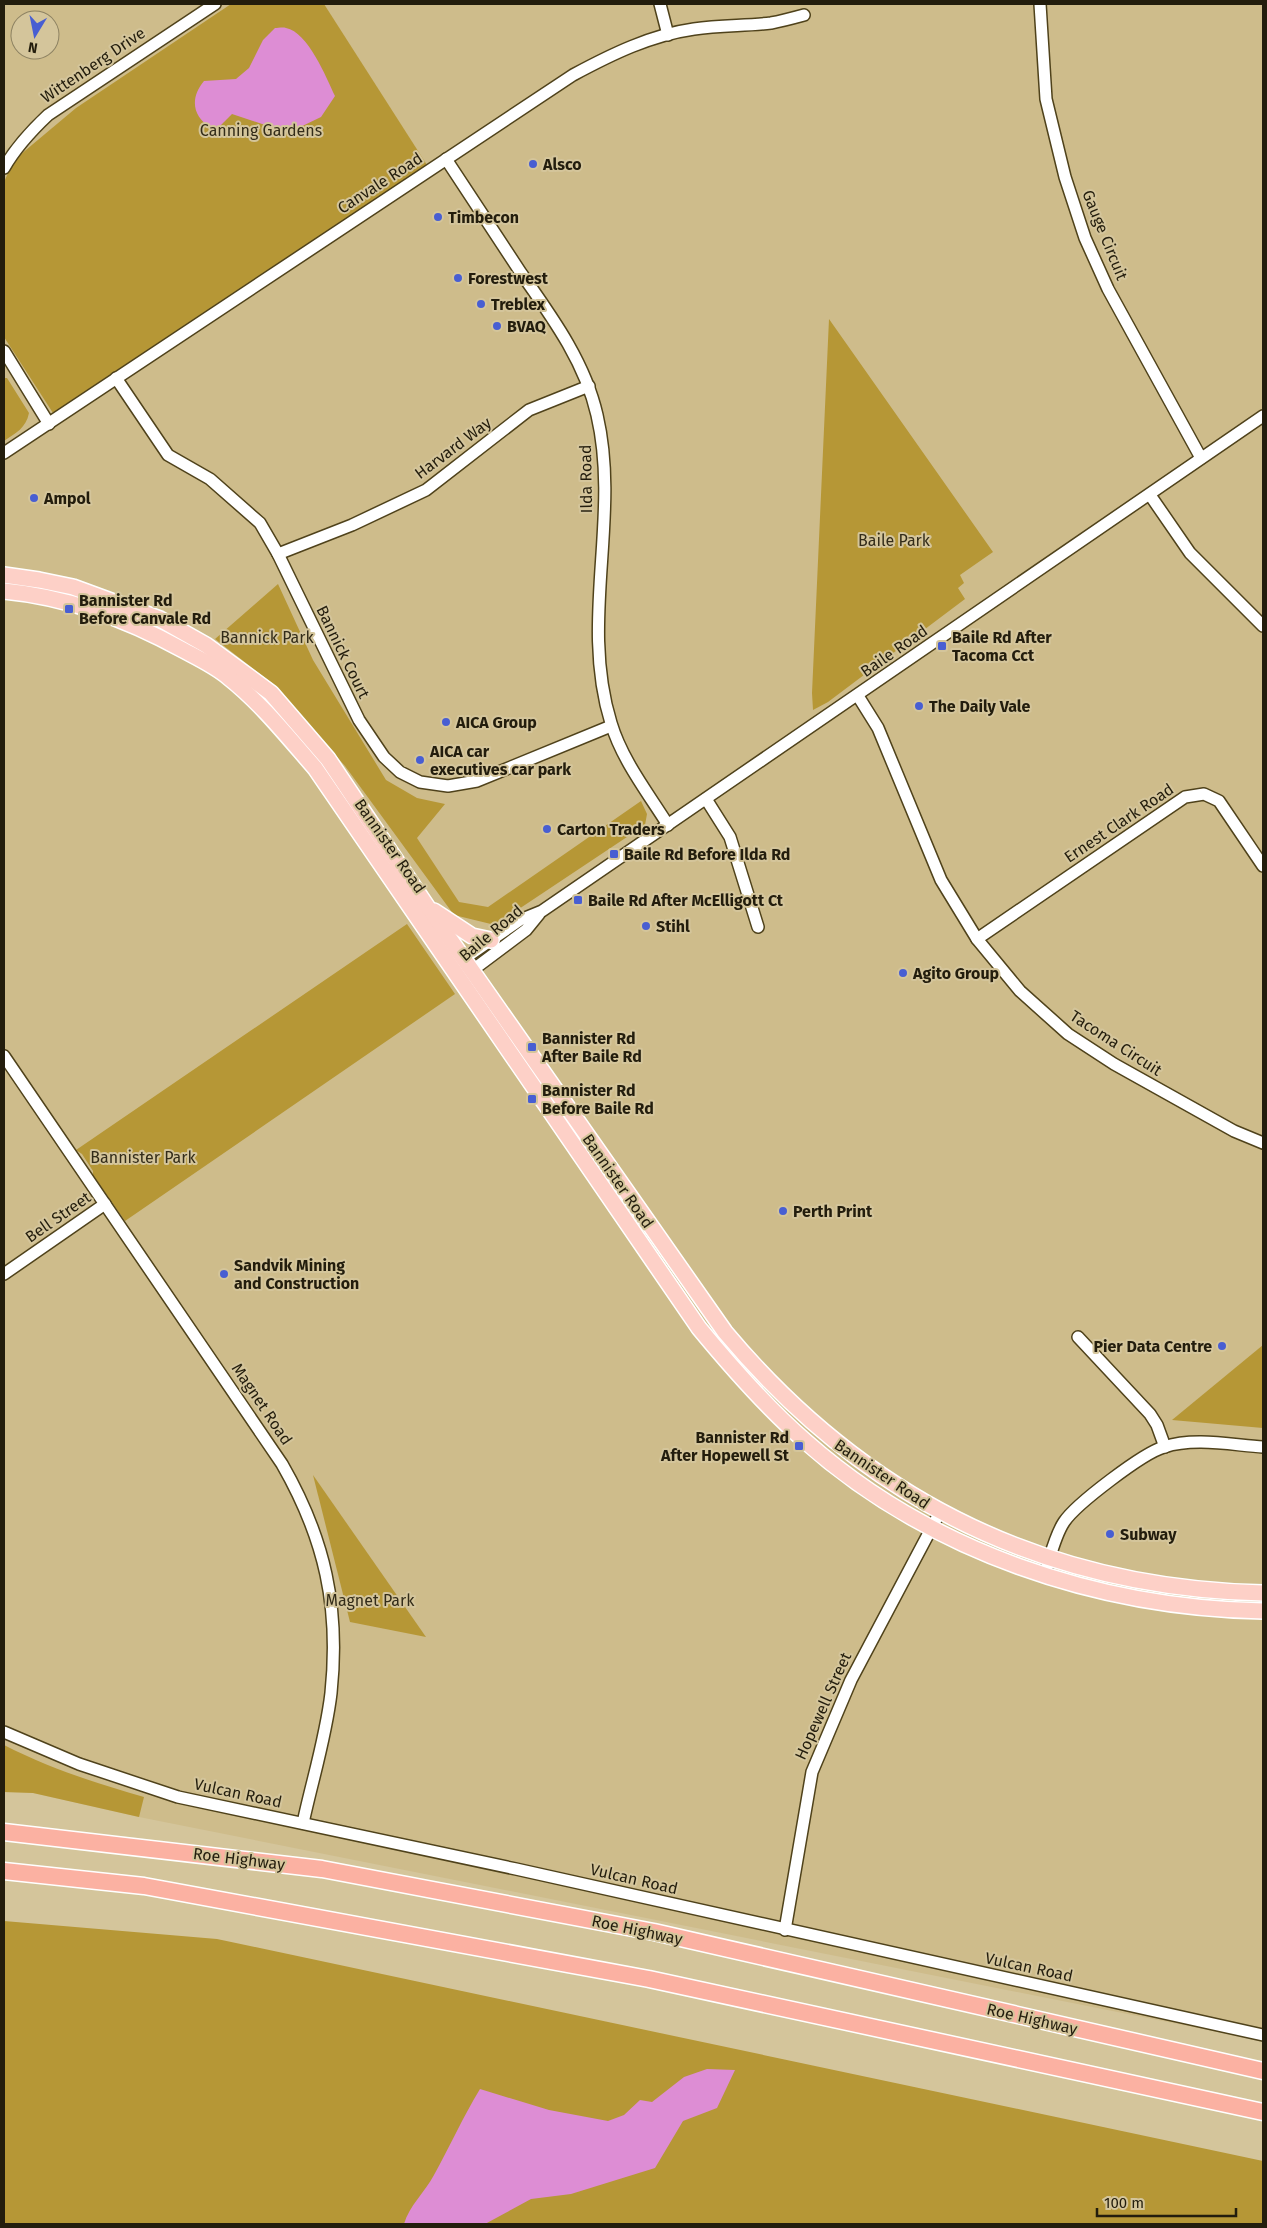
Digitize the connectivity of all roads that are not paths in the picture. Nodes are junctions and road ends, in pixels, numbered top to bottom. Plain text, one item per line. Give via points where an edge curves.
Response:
1 (215, 4) edge
2 (660, 4) edge
3 (1040, 4) edge
4 (804, 15) dead end
5 (668, 35) junction
6 (446, 159) junction
7 (4, 168) edge
8 (4, 352) edge
9 (7, 364) edge
10 (116, 378) junction
11 (588, 386) junction
12 (1263, 416) edge
13 (49, 424) junction
14 (4, 453) edge
15 (1202, 458) junction
16 (1150, 495) junction
17 (278, 554) junction
18 (4, 575) edge
19 (4, 591) edge
20 (1263, 626) edge
21 (858, 696) junction
22 (611, 726) junction
23 (706, 798) junction
24 (668, 825) junction
25 (1263, 866) edge
26 (428, 908) junction
27 (542, 910) junction
28 (758, 927) dead end
29 (977, 939) junction
30 (491, 940) junction
31 (469, 964) junction
32 (456, 973) junction
33 (4, 1056) edge
34 (1263, 1143) edge
35 (105, 1204) junction
36 (4, 1274) edge
37 (1078, 1336) dead end
38 (1164, 1446) junction
39 (1263, 1447) edge
40 (940, 1512) junction
41 (931, 1528) junction
42 (1050, 1558) junction
43 (1044, 1576) junction
44 (1263, 1593) edge
45 (1263, 1611) edge
46 (4, 1732) edge
47 (303, 1823) junction
48 (4, 1832) edge
49 (4, 1871) edge
50 (785, 1930) junction
51 (1263, 2035) edge
52 (1263, 2071) edge
53 (1263, 2112) edge

1 - 7 street, Wittenberg Drive via 48,114 12,152
2 - 5 street
3 - 15 street, Gauge Circuit via 1046,99 1065,177 1085,238 1108,289
4 - 5 street, Canvale Road via 771,23 731,24
5 - 6 street, Canvale Road via 608,56 573,75
6 - 10 street, Canvale Road
6 - 11 street, Ilda Road via 561,333
8 - 9 street
9 - 13 street
10 - 13 street, Canvale Road
10 - 17 street, Bannick Court via 168,455 210,479 249,512 260,523
11 - 17 street, Harvard Way via 529,410 426,490 352,525
11 - 22 street, Ilda Road via 603,444 605,495 596,633 600,682
12 - 15 street, Baile Road
13 - 14 street, Canvale Road
15 - 16 street, Baile Road
16 - 20 street via 1190,553
16 - 21 street, Baile Road
17 - 22 street, Bannick Court via 359,720 384,757 400,772 420,782 448,786 477,781
18 - 26 main road, Bannister Road via 54,582 139,610 206,645 243,671 271,693 328,759
19 - 32 main road, Bannister Road via 62,601 122,620 154,634 228,676 259,704 315,768
21 - 23 street, Baile Road
21 - 29 street, Tacoma Circuit via 878,728 940,880
22 - 24 street, Ilda Road via 634,772
23 - 24 street, Baile Road
23 - 28 street via 730,837
24 - 27 street, Baile Road
25 - 29 street, Ernest Clark Road via 1219,801 1204,794 1185,797
26 - 30 main road via 472,936
26 - 31 main road, Bannister Road
27 - 30 street, Baile Road via 520,920
27 - 31 street, Baile Road via 526,930
29 - 34 street, Tacoma Circuit via 1020,991 1068,1034 1170,1097
30 - 31 street, Baile Road
31 - 32 street, Baile Road
31 - 40 main road, Bannister Road via 697,1293 750,1362 789,1401 870,1470
32 - 41 main road, Bannister Road via 664,1278 726,1361 770,1409 832,1464
33 - 35 street, Magnet Road
35 - 36 street, Bell Street
35 - 47 street, Magnet Road via 282,1464 314,1528 330,1593 333,1631 331,1695
37 - 38 street via 1150,1414
38 - 39 street via 1188,1443
38 - 42 street via 1143,1456 1074,1510 1063,1523
40 - 41 street, Hopewell Street
40 - 42 main road, Bannister Road
41 - 43 main road, Bannister Road
41 - 50 street, Hopewell Street via 851,1680 812,1772
42 - 43 street
42 - 44 main road, Bannister Road via 1158,1585
43 - 45 main road, Bannister Road via 1156,1603
46 - 47 street, Vulcan Road via 78,1764 178,1797
47 - 50 street, Vulcan Road
48 - 52 highway, Roe Highway via 332,1871 654,1932
49 - 53 highway via 144,1886 649,1979
50 - 51 street, Vulcan Road

